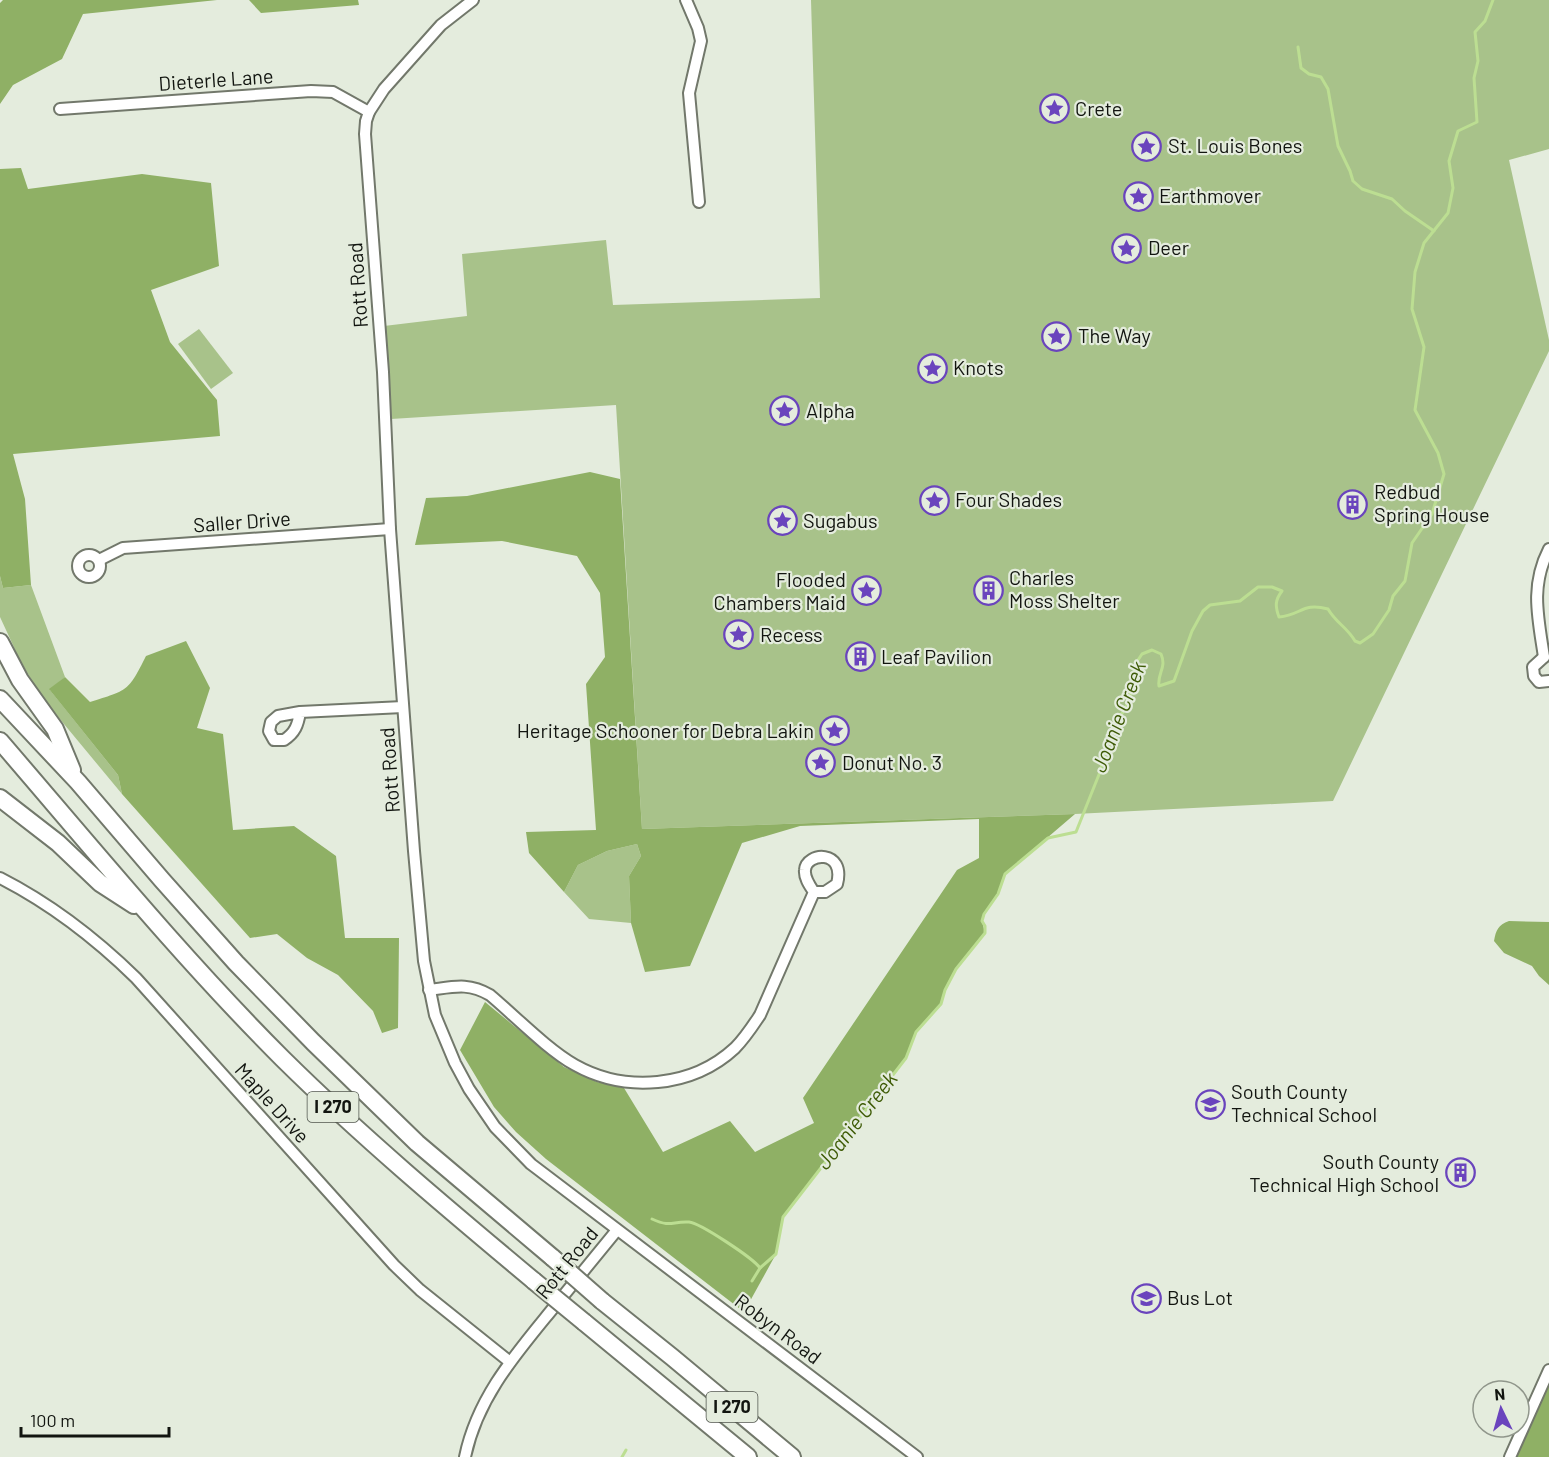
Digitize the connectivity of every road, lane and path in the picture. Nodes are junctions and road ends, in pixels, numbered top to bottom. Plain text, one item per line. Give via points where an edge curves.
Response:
1 (473, 0) edge
2 (686, 0) edge
3 (60, 110) dead end
4 (369, 112) junction
5 (699, 202) dead end
6 (390, 529) junction
7 (1549, 549) edge
8 (99, 560) dead end
9 (0, 642) edge
10 (1546, 658) edge
11 (1549, 681) edge
12 (0, 699) edge
13 (403, 707) junction
14 (300, 712) dead end
15 (0, 741) edge
16 (78, 782) junction
17 (0, 798) edge
18 (0, 878) edge
19 (813, 892) dead end
20 (150, 915) junction
21 (429, 990) junction
22 (617, 1230) junction
23 (510, 1362) junction
24 (1549, 1370) edge
25 (465, 1457) edge
26 (748, 1457) edge
27 (792, 1457) edge
28 (917, 1457) edge
29 (1510, 1457) edge

1 - 4 street, Rott Road via 429,38
2 - 5 street via 701,41 689,93
3 - 4 street, Dieterle Lane via 333,92
4 - 6 street, Rott Road via 365,134
6 - 8 street, Saller Drive via 123,548
6 - 13 street, Rott Road
7 - 10 street via 1538,576 1536,599
9 - 16 highway via 20,680 55,729
10 - 11 street via 1533,667 1534,675 1539,682
12 - 16 highway, I 270
13 - 14 street
13 - 21 street, Rott Road
15 - 20 highway, I 270
16 - 27 highway, I 270, bridge via 237,963 417,1143
17 - 20 highway via 58,843 100,883
18 - 23 street, Maple Drive via 57,912 116,958 394,1266
19 - 21 street via 749,1032 735,1048 707,1068 676,1079 608,1079 575,1065 479,989 465,986
20 - 26 highway, I 270, bridge via 321,1096 412,1178
21 - 22 street, Rott Road via 455,1063 495,1127 531,1164
22 - 23 street, Rott Road
22 - 28 street, Robyn Road
23 - 25 street, Rott Road via 484,1402
24 - 29 street

